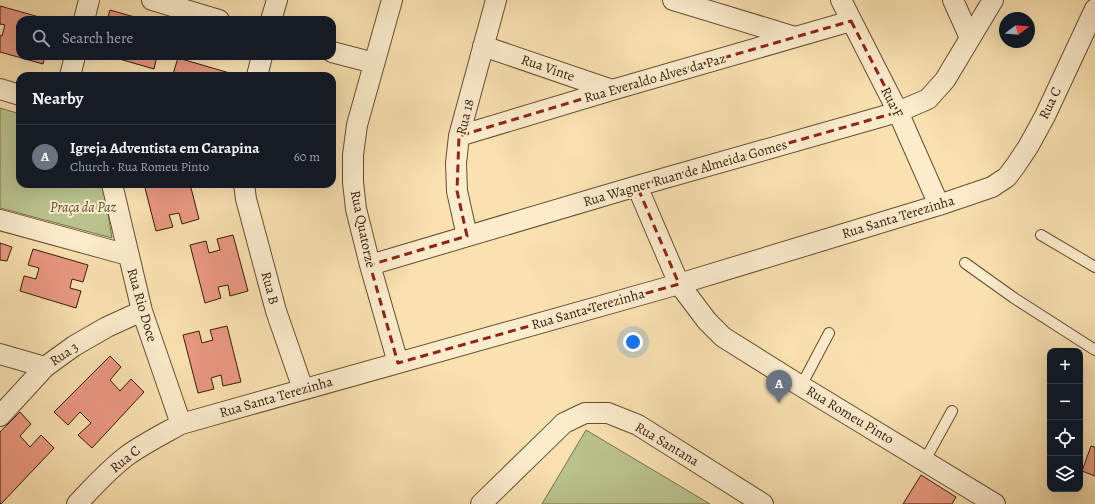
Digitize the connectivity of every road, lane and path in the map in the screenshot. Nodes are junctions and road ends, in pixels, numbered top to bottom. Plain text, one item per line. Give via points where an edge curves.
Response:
1 (89, 0) edge
2 (155, 0) edge
3 (277, 0) edge
4 (392, 0) edge
5 (496, 0) edge
6 (673, 0) edge
7 (841, 0) edge
8 (953, 0) edge
9 (993, 0) edge
10 (1095, 9) edge
11 (85, 16) edge
12 (206, 16) edge
13 (272, 16) edge
14 (851, 21) junction
15 (795, 37) junction
16 (970, 38) junction
17 (483, 46) junction
18 (336, 53) edge
19 (74, 60) edge
20 (261, 60) edge
21 (374, 63) junction
22 (71, 72) edge
23 (258, 72) edge
24 (0, 89) edge
25 (612, 90) junction
26 (16, 93) edge
27 (898, 112) junction
28 (459, 136) junction
29 (637, 186) junction
30 (992, 187) joint
31 (113, 188) edge
32 (245, 188) edge
33 (939, 205) junction
34 (0, 220) edge
35 (1041, 234) dead end
36 (467, 236) junction
37 (128, 255) junction
38 (965, 263) dead end
39 (370, 265) junction
40 (1095, 267) edge
41 (679, 284) junction
42 (142, 311) junction
43 (829, 333) dead end
44 (1095, 350) edge
45 (0, 354) edge
46 (398, 363) junction
47 (45, 367) junction
48 (801, 386) junction
49 (303, 389) junction
50 (952, 411) dead end
51 (0, 416) edge
52 (181, 424) junction
53 (925, 460) junction
54 (77, 504) edge
55 (481, 504) edge
56 (763, 504) edge
57 (995, 504) edge

1 - 11 street
2 - 12 street
3 - 13 street
4 - 21 street, Rua Quatorze
5 - 17 street, Rua 18
6 - 15 street
7 - 14 street, Rua F
8 - 16 street
9 - 16 street, Rua Wagner Ruan de Almeida Gomes
10 - 30 street, Rua C via 1028,147 1007,177
14 - 15 street, Rua Everaldo Alves da Paz
14 - 27 street, Rua F
15 - 25 street, Rua Everaldo Alves da Paz
16 - 27 street, Rua Wagner Ruan de Almeida Gomes via 945,80 928,99
17 - 25 street, Rua Vinte
17 - 28 street, Rua 18
18 - 21 street
19 - 22 street
20 - 23 street
21 - 39 street, Rua Quatorze via 357,125 353,155 356,209
24 - 26 street
25 - 28 street, Rua Everaldo Alves da Paz
27 - 29 street, Rua Wagner Ruan de Almeida Gomes
27 - 33 street, Rua F
28 - 36 street, Rua 18 via 456,163 457,191
29 - 36 street, Rua Wagner Ruan de Almeida Gomes
29 - 41 street, Rua Romeu Pinto
30 - 33 street, Rua Santa Terezinha
31 - 37 street, Rua Rio Doce
32 - 49 street, Rua B via 276,311
33 - 41 street, Rua Santa Terezinha
34 - 37 street
35 - 40 lane
36 - 39 street, Rua Wagner Ruan de Almeida Gomes
37 - 42 street, Rua Rio Doce
38 - 44 lane
39 - 46 street, Rua Quatorze
41 - 46 street, Rua Santa Terezinha
41 - 48 street, Rua Romeu Pinto via 707,321 723,337
42 - 47 street, Rua 3 via 74,346
42 - 52 street, Rua Rio Doce
43 - 48 lane
45 - 47 street
46 - 49 street, Rua Santa Terezinha
47 - 51 street, Rua 3
48 - 53 street, Rua Romeu Pinto
49 - 52 street, Rua Santa Terezinha
50 - 53 lane
52 - 54 street, Rua C via 127,456
53 - 57 street, Rua Romeu Pinto
55 - 56 street, Rua Santana via 564,423 586,413 608,413 638,425

